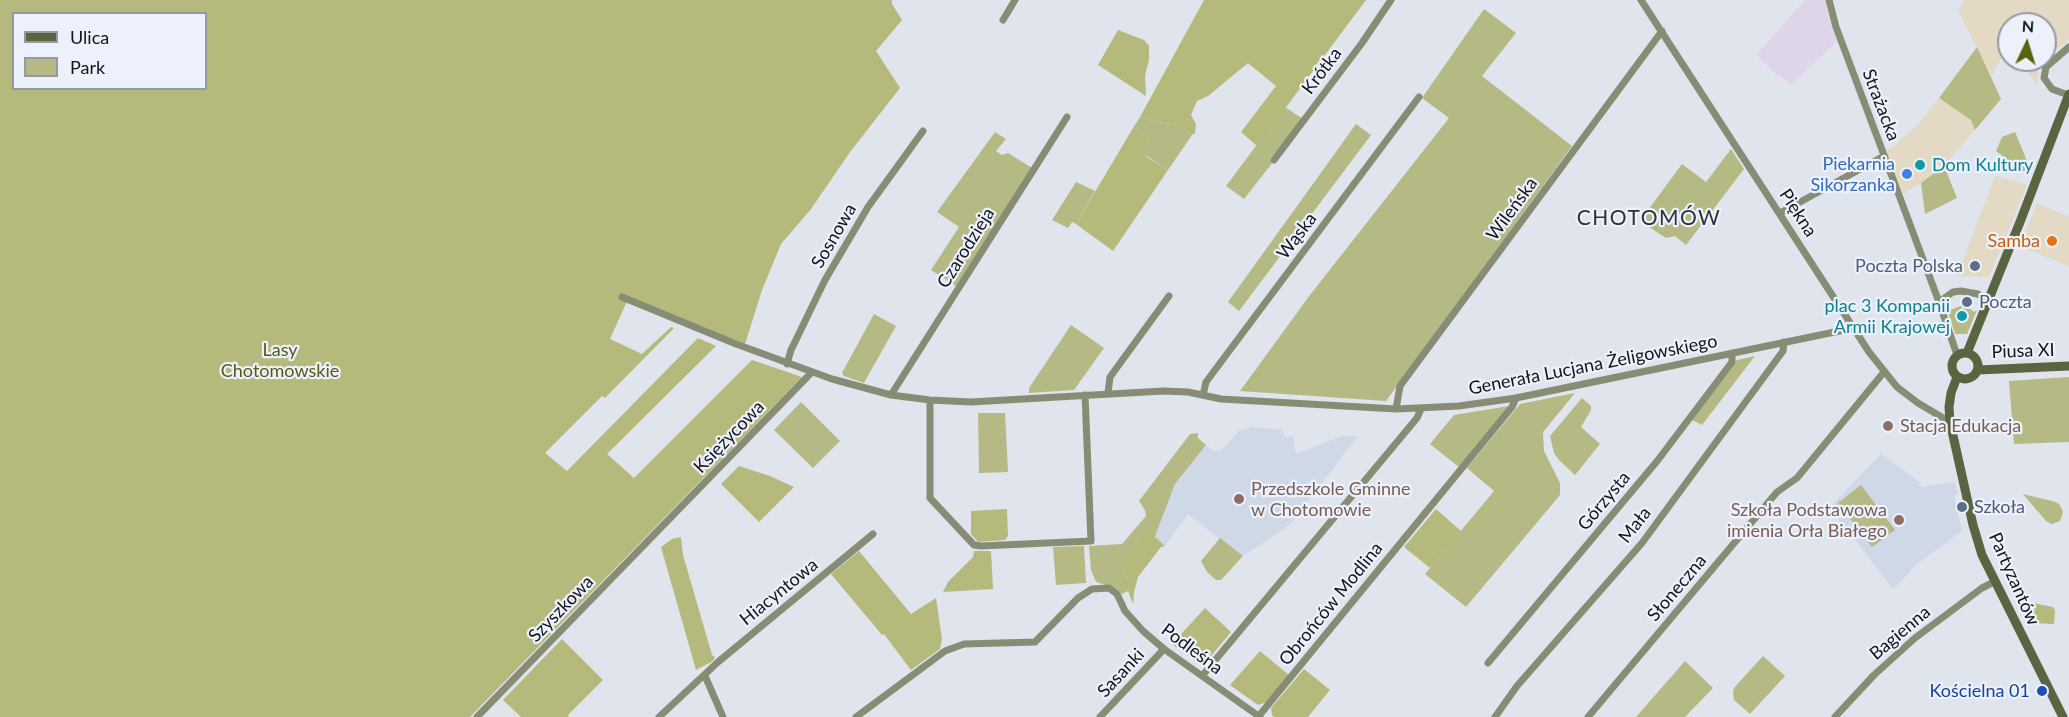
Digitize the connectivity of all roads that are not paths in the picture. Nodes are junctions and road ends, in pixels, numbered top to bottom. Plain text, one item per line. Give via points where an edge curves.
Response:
1 (1015, 0) edge
2 (1391, 0) edge
3 (1641, 0) edge
4 (1829, 0) edge
5 (1003, 20) dead end
6 (1662, 32) junction
7 (2069, 47) edge
8 (2069, 94) edge
9 (1419, 97) dead end
10 (1067, 117) dead end
11 (922, 131) dead end
12 (1884, 156) junction
13 (1274, 160) dead end
14 (1780, 213) junction
15 (1169, 296) dead end
16 (622, 297) dead end
17 (1939, 302) junction
18 (1988, 302) junction
19 (1854, 328) junction
20 (1784, 342) junction
21 (1732, 353) junction
22 (1967, 353) junction
23 (1957, 355) junction
24 (787, 363) junction
25 (2069, 366) edge
26 (1977, 370) junction
27 (812, 372) junction
28 (1884, 372) junction
29 (1957, 377) junction
30 (1108, 393) junction
31 (1203, 394) junction
32 (891, 395) junction
33 (1085, 395) junction
34 (1516, 398) junction
35 (930, 400) junction
36 (1421, 409) junction
37 (1396, 410) junction
38 (1950, 422) junction
39 (667, 522) joint
40 (873, 534) dead end
41 (1994, 582) junction
42 (1164, 649) junction
43 (1488, 663) dead end
44 (705, 676) junction
45 (1202, 676) junction
46 (477, 717) edge
47 (659, 717) edge
48 (723, 717) edge
49 (856, 717) edge
50 (1100, 717) edge
51 (1259, 717) edge
52 (1494, 717) edge
53 (1588, 717) edge
54 (1835, 717) edge
55 (2063, 717) edge

1 - 5 street
2 - 13 street, Krótka
3 - 6 street, Piękna
4 - 12 street, Strażacka
6 - 14 street, Piękna
6 - 37 street, Wileńska via 1400,386
7 - 8 street via 2044,74 2052,89
8 - 18 street
9 - 31 street, Wąska via 1206,382
10 - 32 street, Czarodzieja
11 - 24 street, Sosnowa via 862,216 825,280
12 - 14 street
12 - 17 street, Strażacka
14 - 19 street, Piękna
15 - 30 street via 1110,377
16 - 24 street, Generała Lucjana Żeligowskiego
17 - 18 street via 1960,291 1978,294
17 - 23 street, Strażacka
18 - 22 street
19 - 20 street, Generała Lucjana Żeligowskiego
19 - 28 street, Piękna
20 - 21 street, Generała Lucjana Żeligowskiego
20 - 52 street, Mała via 1784,351 1642,543
21 - 34 street, Generała Lucjana Żeligowskiego
21 - 43 street, Górzysta via 1732,362 1658,460
22 - 23 street
22 - 26 street via 1977,360
23 - 29 street via 1951,366
24 - 27 street, Generała Lucjana Żeligowskiego
25 - 26 street, Piusa XI
26 - 29 street via 1970,378
27 - 32 street, Generała Lucjana Żeligowskiego
27 - 39 street, Księżycowa
28 - 38 street, Piękna via 1918,403
28 - 53 street, Słoneczna via 1797,478 1777,492
29 - 38 street, Partyzantów via 1951,393
30 - 31 street, Generała Lucjana Żeligowskiego
30 - 33 street, Generała Lucjana Żeligowskiego
31 - 37 street, Generała Lucjana Żeligowskiego via 1221,399
32 - 35 street, Generała Lucjana Żeligowskiego
33 - 35 street, Generała Lucjana Żeligowskiego via 994,402
33 - 35 street via 1091,541 981,546 974,544 930,498
34 - 36 street, Generała Lucjana Żeligowskiego
34 - 51 street, Obrońców Modlina
36 - 37 street, Generała Lucjana Żeligowskiego
36 - 45 street
38 - 41 street, Partyzantów via 1973,525
39 - 46 street, Szyszkowa
40 - 44 street, Hiacyntowa
41 - 54 street, Bagienna via 1915,638
41 - 55 street, Partyzantów
42 - 45 street, Podleśna
42 - 49 street, Podleśna via 1125,611 1117,594 1109,588 1092,589 1035,642 964,644 945,651
42 - 50 street, Sasanki
44 - 47 street, Hiacyntowa
44 - 48 street
45 - 51 street, Podleśna

